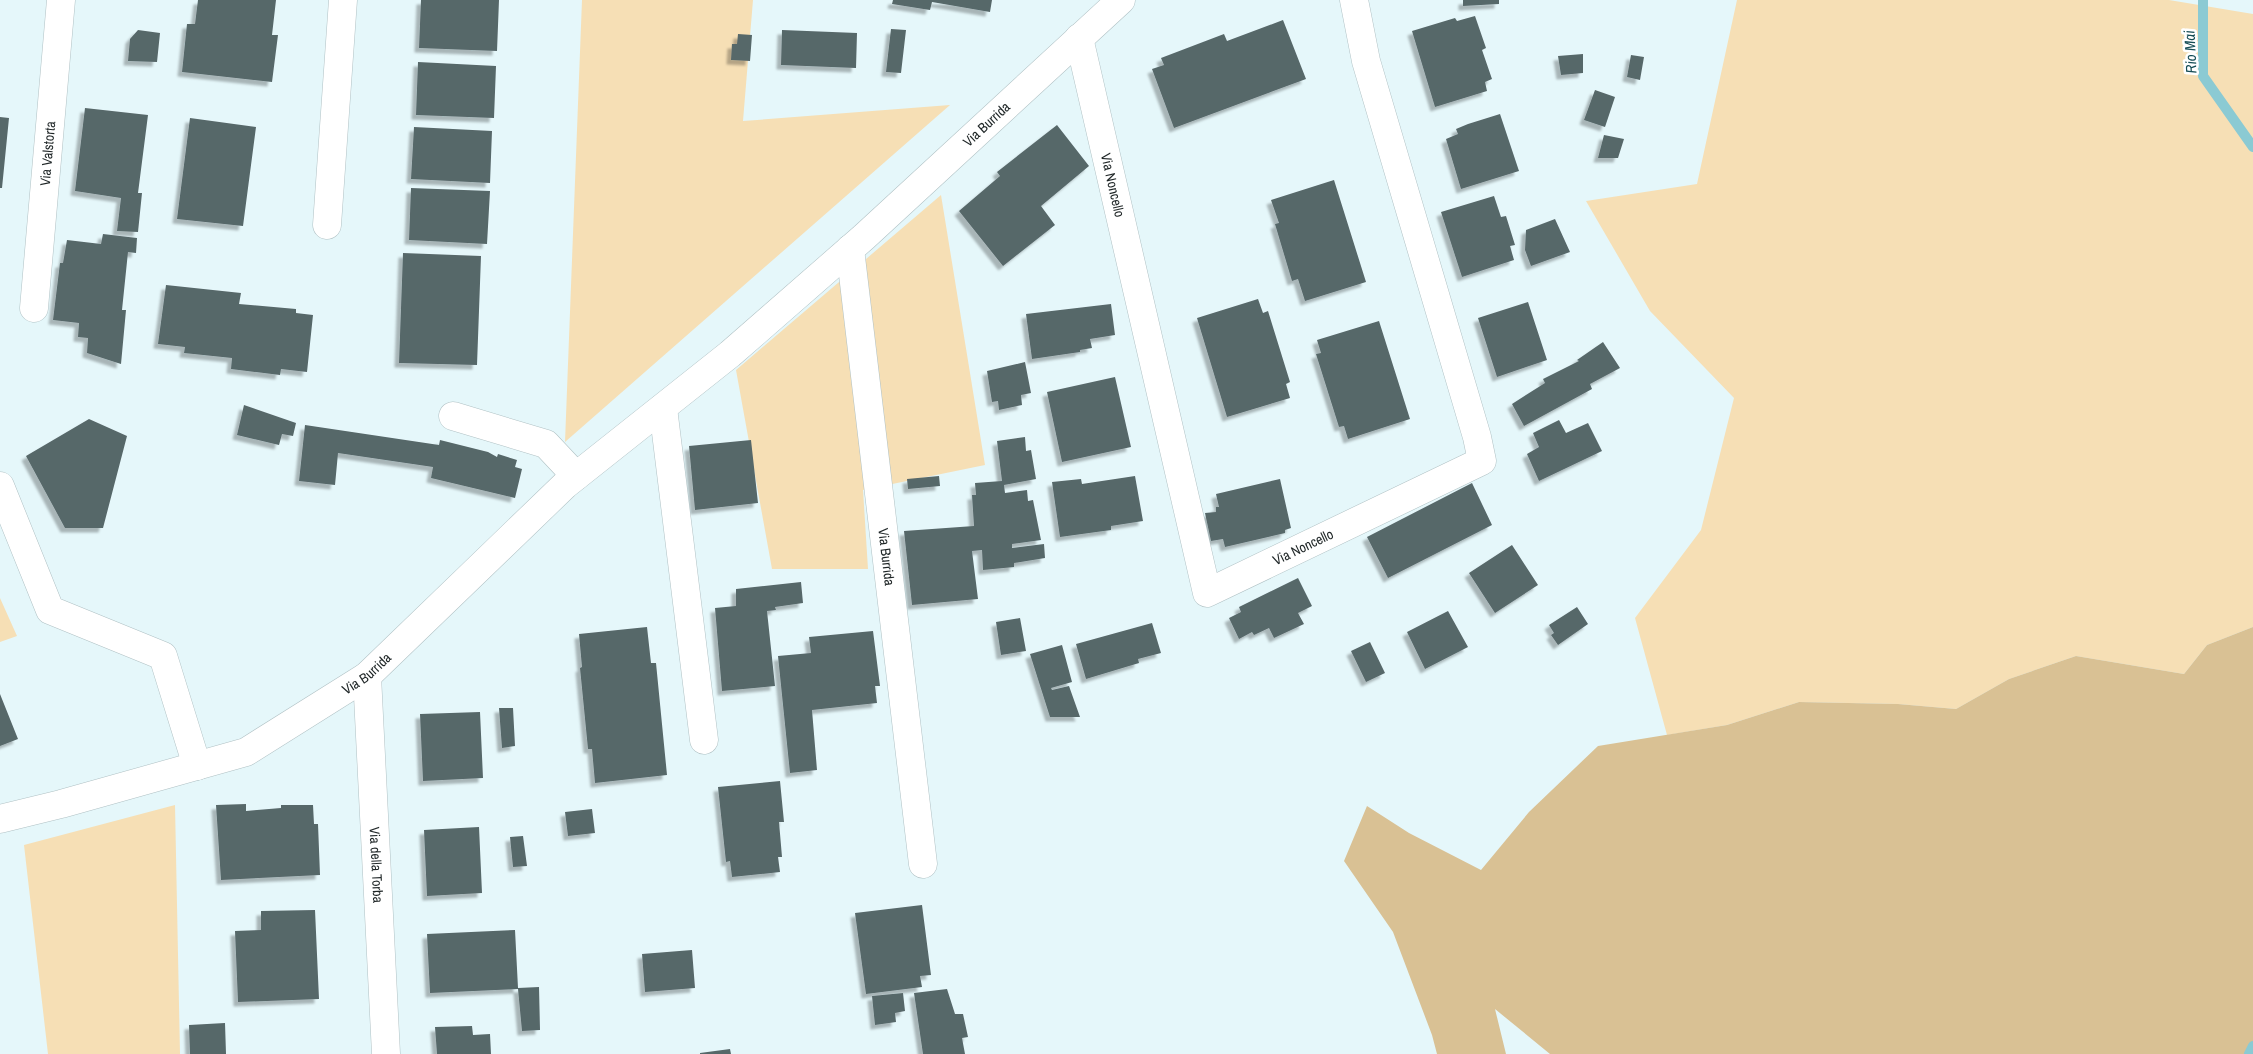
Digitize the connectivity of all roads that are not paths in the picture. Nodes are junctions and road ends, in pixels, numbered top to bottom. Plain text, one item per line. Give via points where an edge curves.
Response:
1 (61, 0) edge
2 (343, 0) edge
3 (1121, 0) edge
4 (1354, 0) edge
5 (1079, 38) junction
6 (327, 225) dead end
7 (850, 249) junction
8 (34, 308) dead end
9 (663, 408) junction
10 (453, 416) dead end
11 (576, 476) junction
12 (0, 486) edge
13 (367, 676) junction
14 (704, 740) dead end
15 (197, 766) junction
16 (0, 819) edge
17 (923, 864) dead end
18 (386, 1054) edge

1 - 8 street, Via Valstorta
2 - 6 street
3 - 5 street, Via Burrida
4 - 5 street, Via Noncello via 1366,61 1482,461 1207,593
5 - 7 street, Via Burrida
7 - 9 street, Via Burrida
7 - 17 street, Via Burrida
9 - 11 street, Via Burrida
9 - 14 street
10 - 11 street via 546,444
11 - 13 street, Via Burrida
12 - 15 street via 50,610 163,656
13 - 15 street, Via Burrida via 246,752
13 - 18 street, Via della Torba
15 - 16 street, Via Burrida

